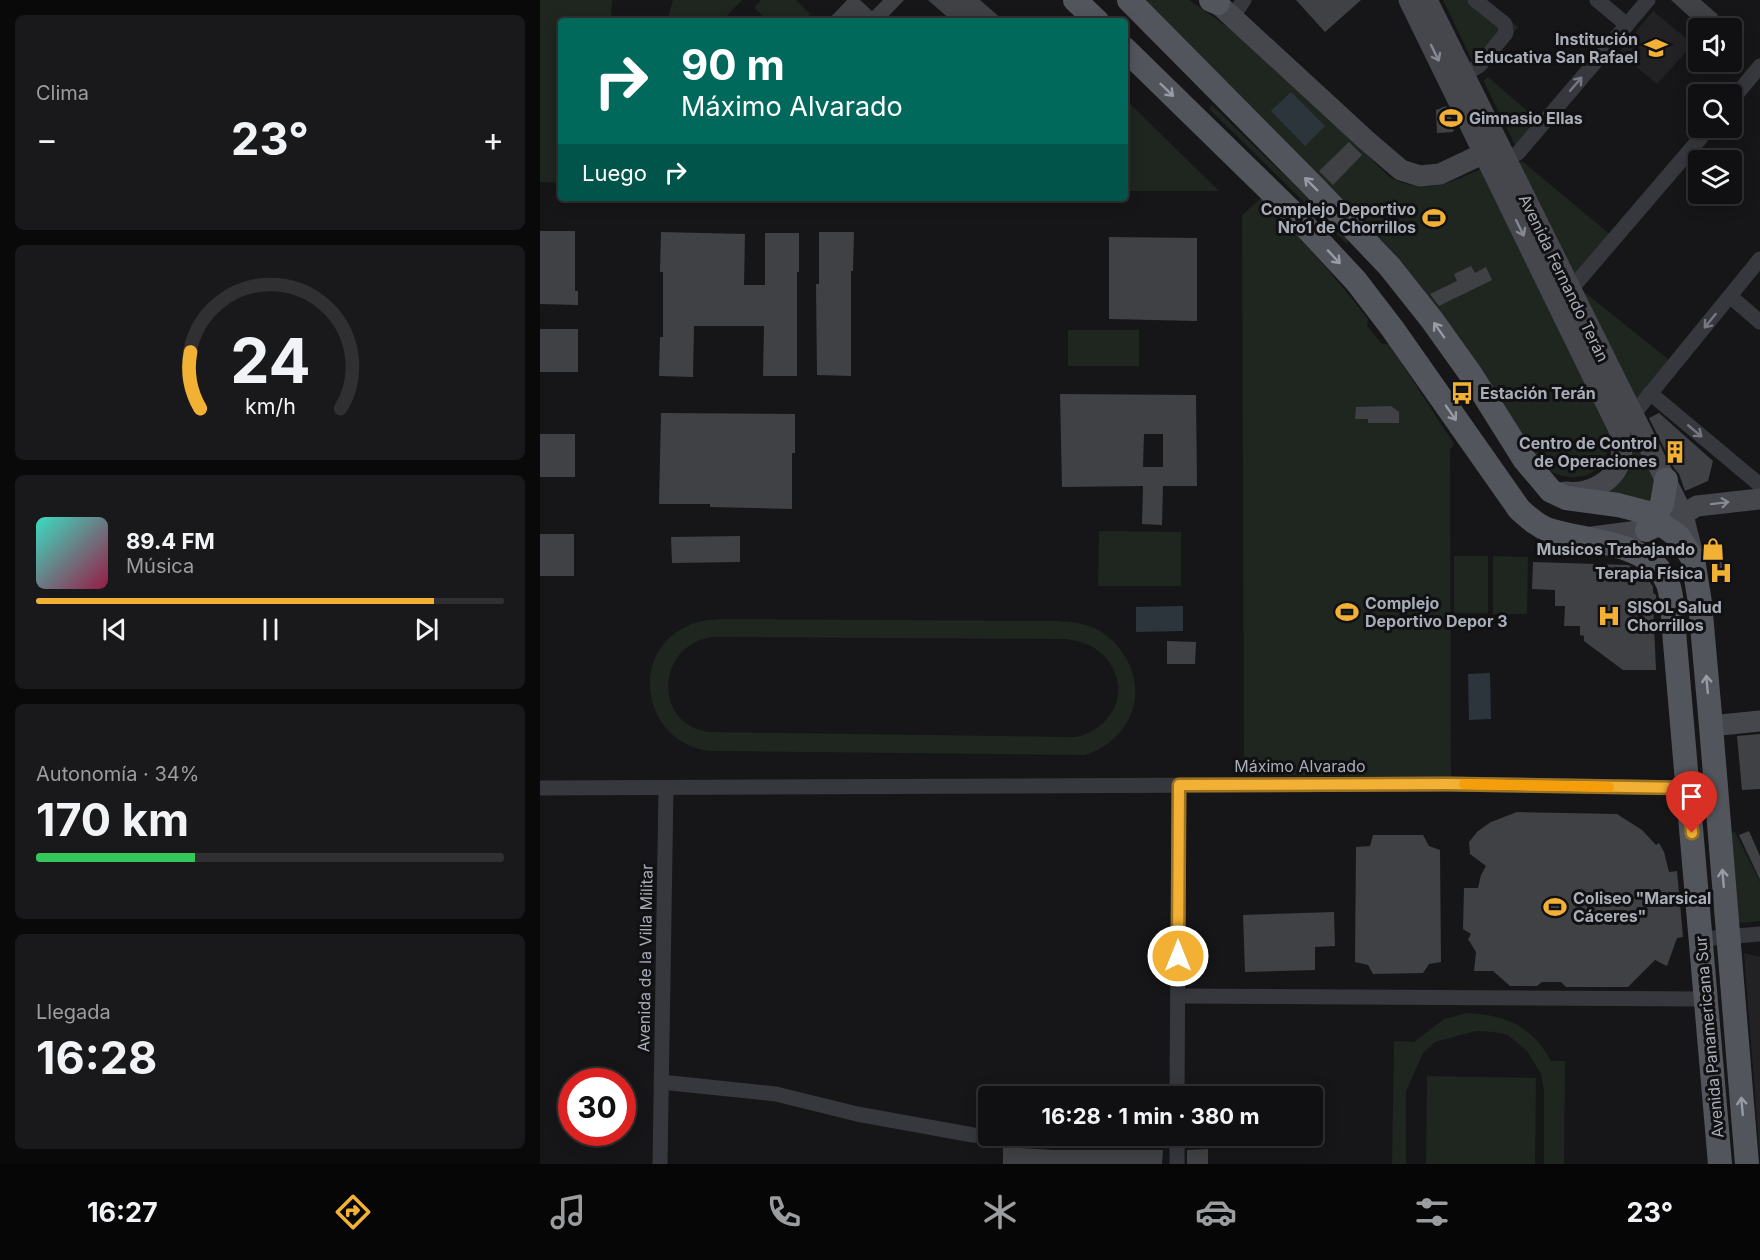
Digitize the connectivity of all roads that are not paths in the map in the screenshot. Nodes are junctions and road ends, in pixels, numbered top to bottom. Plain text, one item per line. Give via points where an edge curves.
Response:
1 (1075, 0) edge
2 (1129, 0) edge
3 (1409, 0) edge
4 (1427, 0) edge
5 (1475, 0) edge
6 (1598, 0) edge
7 (1648, 0) edge
8 (1223, 3) edge
9 (1094, 18) edge
10 (1627, 25) junction
11 (1128, 52) edge
12 (1760, 66) edge
13 (1463, 76) junction
14 (1742, 88) edge
15 (1699, 138) edge
16 (1494, 157) junction
17 (1760, 259) edge
18 (1564, 296) junction
19 (1730, 296) junction
20 (1760, 322) edge
21 (1650, 393) junction
22 (1624, 419) junction
23 (1666, 480) joint
24 (1543, 483) junction
25 (1760, 485) edge
26 (1760, 499) edge
27 (1662, 522) junction
28 (1579, 538) junction
29 (1760, 721) edge
30 (1711, 726) junction
31 (1179, 785) junction
32 (540, 788) edge
33 (1688, 788) junction
34 (666, 789) junction
35 (1760, 934) edge
36 (1728, 937) junction
37 (1701, 939) junction
38 (1178, 996) junction
39 (1706, 999) junction
40 (661, 1082) junction
41 (1178, 1086) edge
42 (978, 1135) edge
43 (1177, 1146) edge
44 (660, 1164) edge
45 (1177, 1164) edge
46 (1720, 1164) edge
47 (1747, 1164) edge

1 - 9 main road
24 -> 2 main road via 1472,376 1390,267
3 -> 16 main road, Avenida Fernando Terán
4 - 13 main road, Avenida Fernando Terán
5 - 13 street via 1505,24 1506,33 1480,65
6 - 10 street
7 - 10 street
8 - 16 main road via 1401,170 1420,176 1440,174
16 -> 10 street via 1518,153
11 -> 28 main road, Avenida Panamericana Sur via 1289,209 1356,281 1519,509 1538,525
12 - 14 street
13 - 16 main road, Avenida Fernando Terán
15 - 18 street
16 - 18 main road, Avenida Fernando Terán
17 - 19 street
18 - 22 main road, Avenida Fernando Terán
19 - 20 street
19 -> 21 street
21 - 22 street
21 -> 25 street
22 - 23 main road, Avenida Fernando Terán
22 - 24 main road, Avenida Fernando Terán via 1621,457 1606,481 1578,493
23 - 27 main road
24 - 27 main road via 1566,498 1618,505 1645,512
27 -> 26 main road via 1697,506
27 - 28 main road
30 -> 27 main road, Avenida Panamericana Sur via 1693,559 1679,537
28 - 33 main road, Avenida Panamericana Sur via 1635,552 1656,567 1668,585
29 - 30 main road
36 -> 30 main road, Avenida Panamericana Sur
31 - 33 street, Máximo Alvarado
31 - 34 street, Máximo Alvarado
31 - 38 street
32 - 34 street, Máximo Alvarado
33 - 37 main road, Avenida Panamericana Sur
34 - 40 street, Avenida de la Villa Militar
35 - 36 street
36 - 37 street
47 -> 36 main road, Avenida Panamericana Sur
37 - 39 main road, Avenida Panamericana Sur
38 - 39 street
38 - 41 street
39 - 46 main road, Avenida Panamericana Sur
40 - 42 street via 776,1094 857,1114
40 - 44 street, Avenida de la Villa Militar
43 - 45 street

